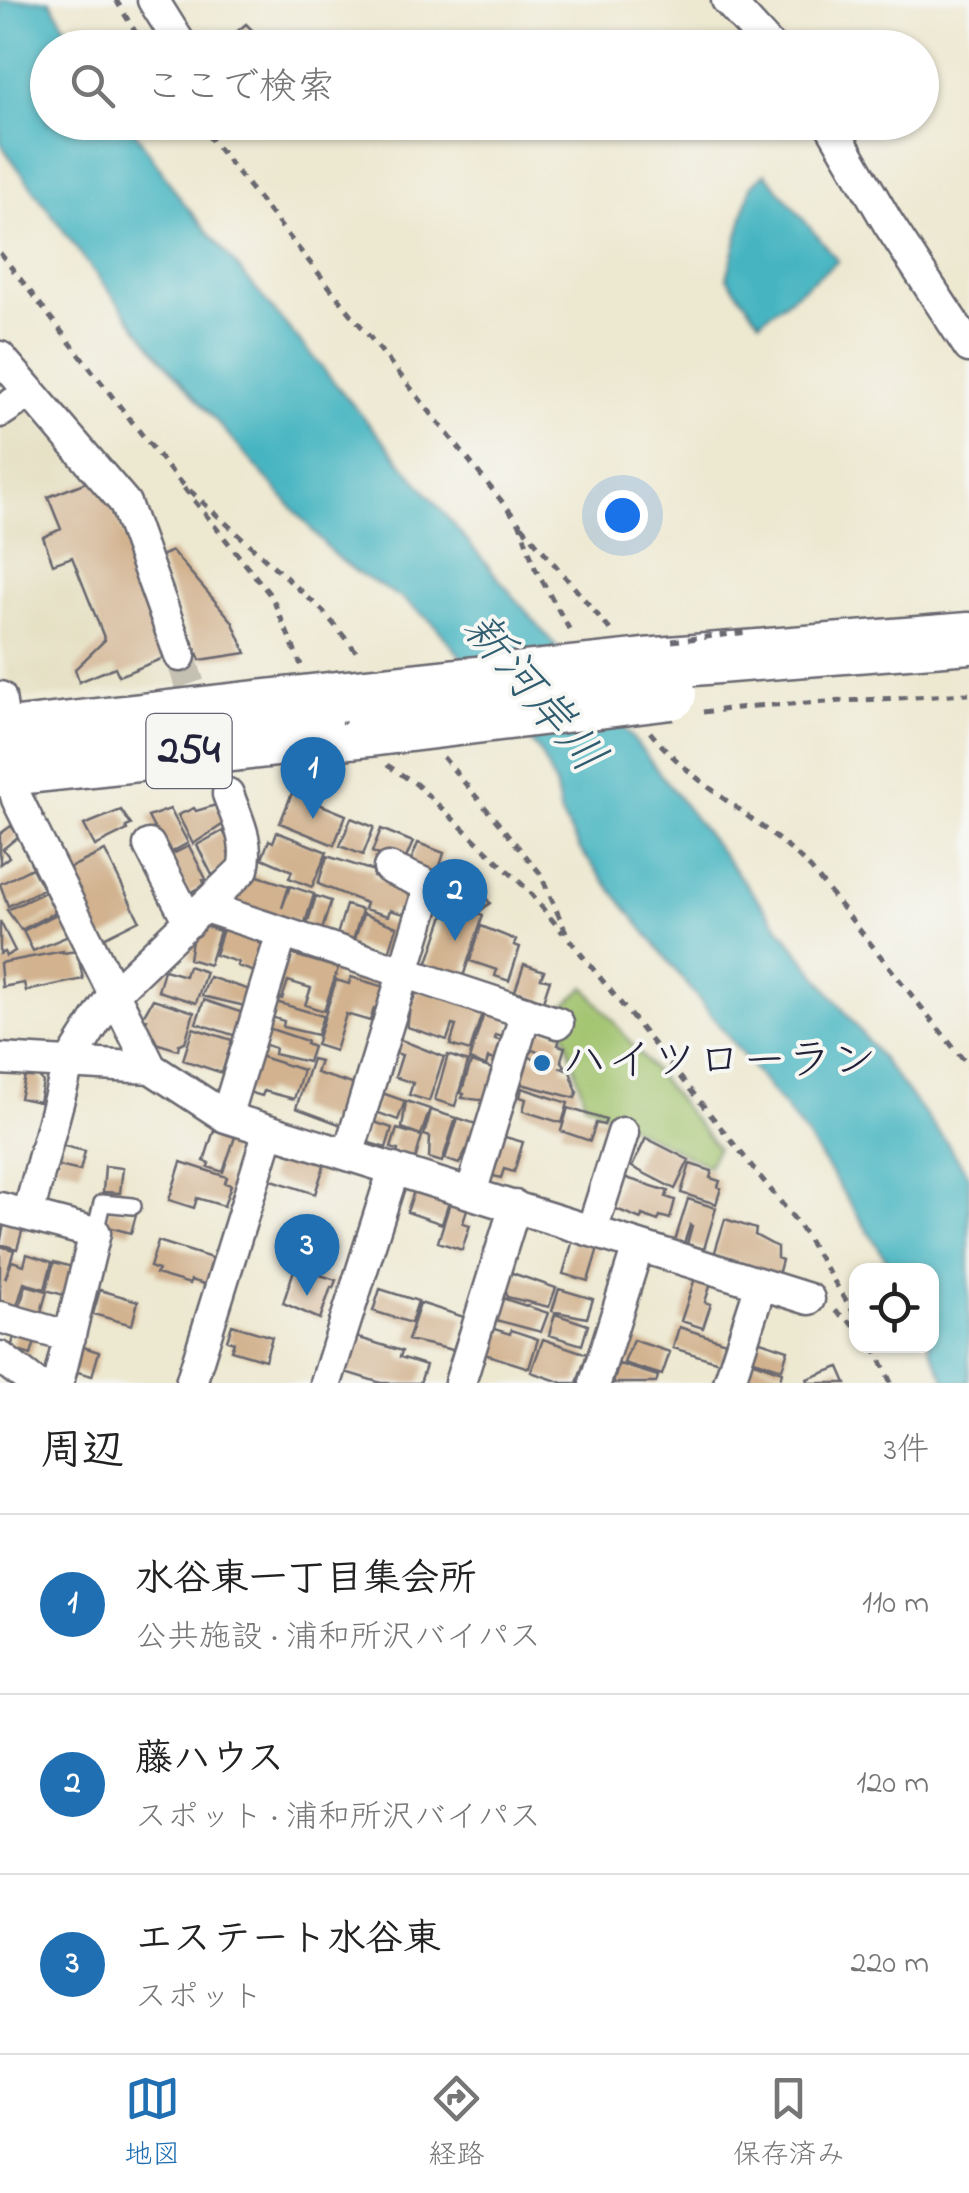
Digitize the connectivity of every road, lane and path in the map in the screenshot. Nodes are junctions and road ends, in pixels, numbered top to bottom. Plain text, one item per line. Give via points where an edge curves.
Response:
1 (116, 0) edge
2 (154, 0) edge
3 (727, 0) edge
4 (134, 30) edge
5 (172, 30) edge
6 (755, 30) edge
7 (211, 140) edge
8 (840, 140) edge
9 (0, 253) edge
10 (969, 347) edge
11 (0, 357) edge
12 (28, 393) junction
13 (0, 412) edge
14 (176, 478) junction
15 (520, 524) junction
16 (574, 638) dead end
17 (969, 638) edge
18 (180, 656) tunnel mouth
19 (969, 670) edge
20 (645, 681) junction
21 (969, 694) edge
22 (755, 706) dead end
23 (354, 708) junction
24 (3, 742) edge
25 (443, 757) dead end
26 (228, 794) tunnel mouth
27 (148, 845) dead end
28 (389, 868) dead end
29 (197, 915) junction
30 (282, 933) junction
31 (568, 939) junction
32 (406, 973) junction
33 (112, 994) junction
34 (526, 1012) junction
35 (558, 1023) dead end
36 (0, 1059) edge
37 (68, 1064) junction
38 (969, 1067) edge
39 (151, 1068) junction
40 (226, 1117) junction
41 (268, 1131) junction
42 (622, 1133) dead end
43 (348, 1155) junction
44 (394, 1170) junction
45 (471, 1193) junction
46 (133, 1206) dead end
47 (515, 1206) junction
48 (14, 1212) edge
49 (592, 1230) junction
50 (95, 1233) junction
51 (638, 1246) junction
52 (761, 1284) junction
53 (809, 1300) dead end
54 (849, 1305) edge
55 (0, 1316) edge
56 (70, 1337) junction
57 (877, 1353) edge
58 (0, 1356) edge
59 (34, 1383) edge
60 (58, 1383) edge
61 (191, 1383) edge
62 (326, 1383) edge
63 (460, 1383) edge
64 (595, 1383) edge
65 (729, 1383) edge
66 (891, 1383) edge

1 - 4 path
2 - 5 street
3 - 6 street
7 - 15 path
8 - 10 street
9 - 14 path
11 - 12 street
12 - 13 street
12 - 18 street via 125,503
14 - 23 path
14 - 23 path via 322,611
15 - 16 path via 535,568
15 - 20 path
17 - 20 highway, 254
19 - 20 highway, 254 via 793,681
20 - 23 highway, 254, bridge
20 - 38 path via 715,795 811,869
21 - 22 path
23 - 24 highway, 254
23 - 31 path via 416,784 526,888
24 - 33 street via 17,799
25 - 31 path via 540,873
26 - 29 street via 247,854 243,869
27 - 29 street
28 - 32 street via 430,886
29 - 30 street
29 - 33 street
30 - 32 street
30 - 40 street
31 - 54 path via 796,1221
32 - 34 street
32 - 43 street
33 - 37 street
33 - 39 street
34 - 35 street
34 - 45 street
36 - 37 street
37 - 39 street
37 - 48 street
39 - 40 street
40 - 41 street
41 - 43 street
41 - 61 street
42 - 49 street
43 - 44 street
44 - 45 street
44 - 62 street
45 - 47 street
46 - 50 lane via 102,1202
47 - 49 street
47 - 63 street
48 - 50 street
49 - 51 street
50 - 56 street
51 - 52 street
51 - 64 street
52 - 53 street
52 - 65 street
55 - 56 street
56 - 60 street
57 - 66 path
58 - 59 street

